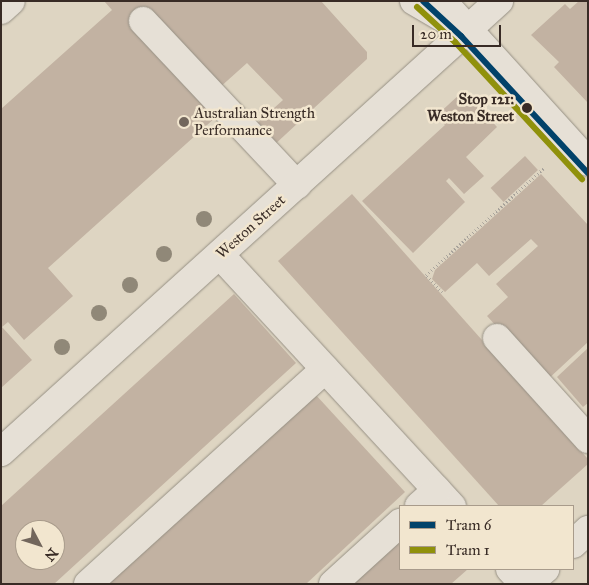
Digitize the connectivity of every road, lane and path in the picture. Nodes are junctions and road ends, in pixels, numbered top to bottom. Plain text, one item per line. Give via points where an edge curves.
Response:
1 (11, 1) edge
2 (414, 1) edge
3 (442, 1) edge
4 (499, 1) edge
5 (1, 10) edge
6 (143, 21) dead end
7 (467, 31) junction
8 (588, 162) edge
9 (544, 168) dead end
10 (297, 185) junction
11 (220, 255) junction
12 (442, 292) dead end
13 (497, 338) dead end
14 (325, 368) junction
15 (588, 439) edge
16 (1, 452) edge
17 (436, 501) edge
18 (399, 524) edge
19 (588, 530) edge
20 (574, 543) edge
21 (511, 570) edge
22 (544, 570) edge
23 (88, 584) edge
24 (333, 584) edge
25 (524, 584) edge
26 (528, 584) edge

1 - 5 street
2 - 7 street
3 - 7 street
4 - 7 street, Weston Street
6 - 10 street
7 - 8 street
7 - 10 street, Weston Street
9 - 12 path via 426,275
10 - 11 street, Weston Street
11 - 14 street
11 - 16 street, Weston Street
13 - 15 street
14 - 17 street
14 - 23 street
18 - 24 street
19 - 20 street
21 - 25 street
22 - 26 street

